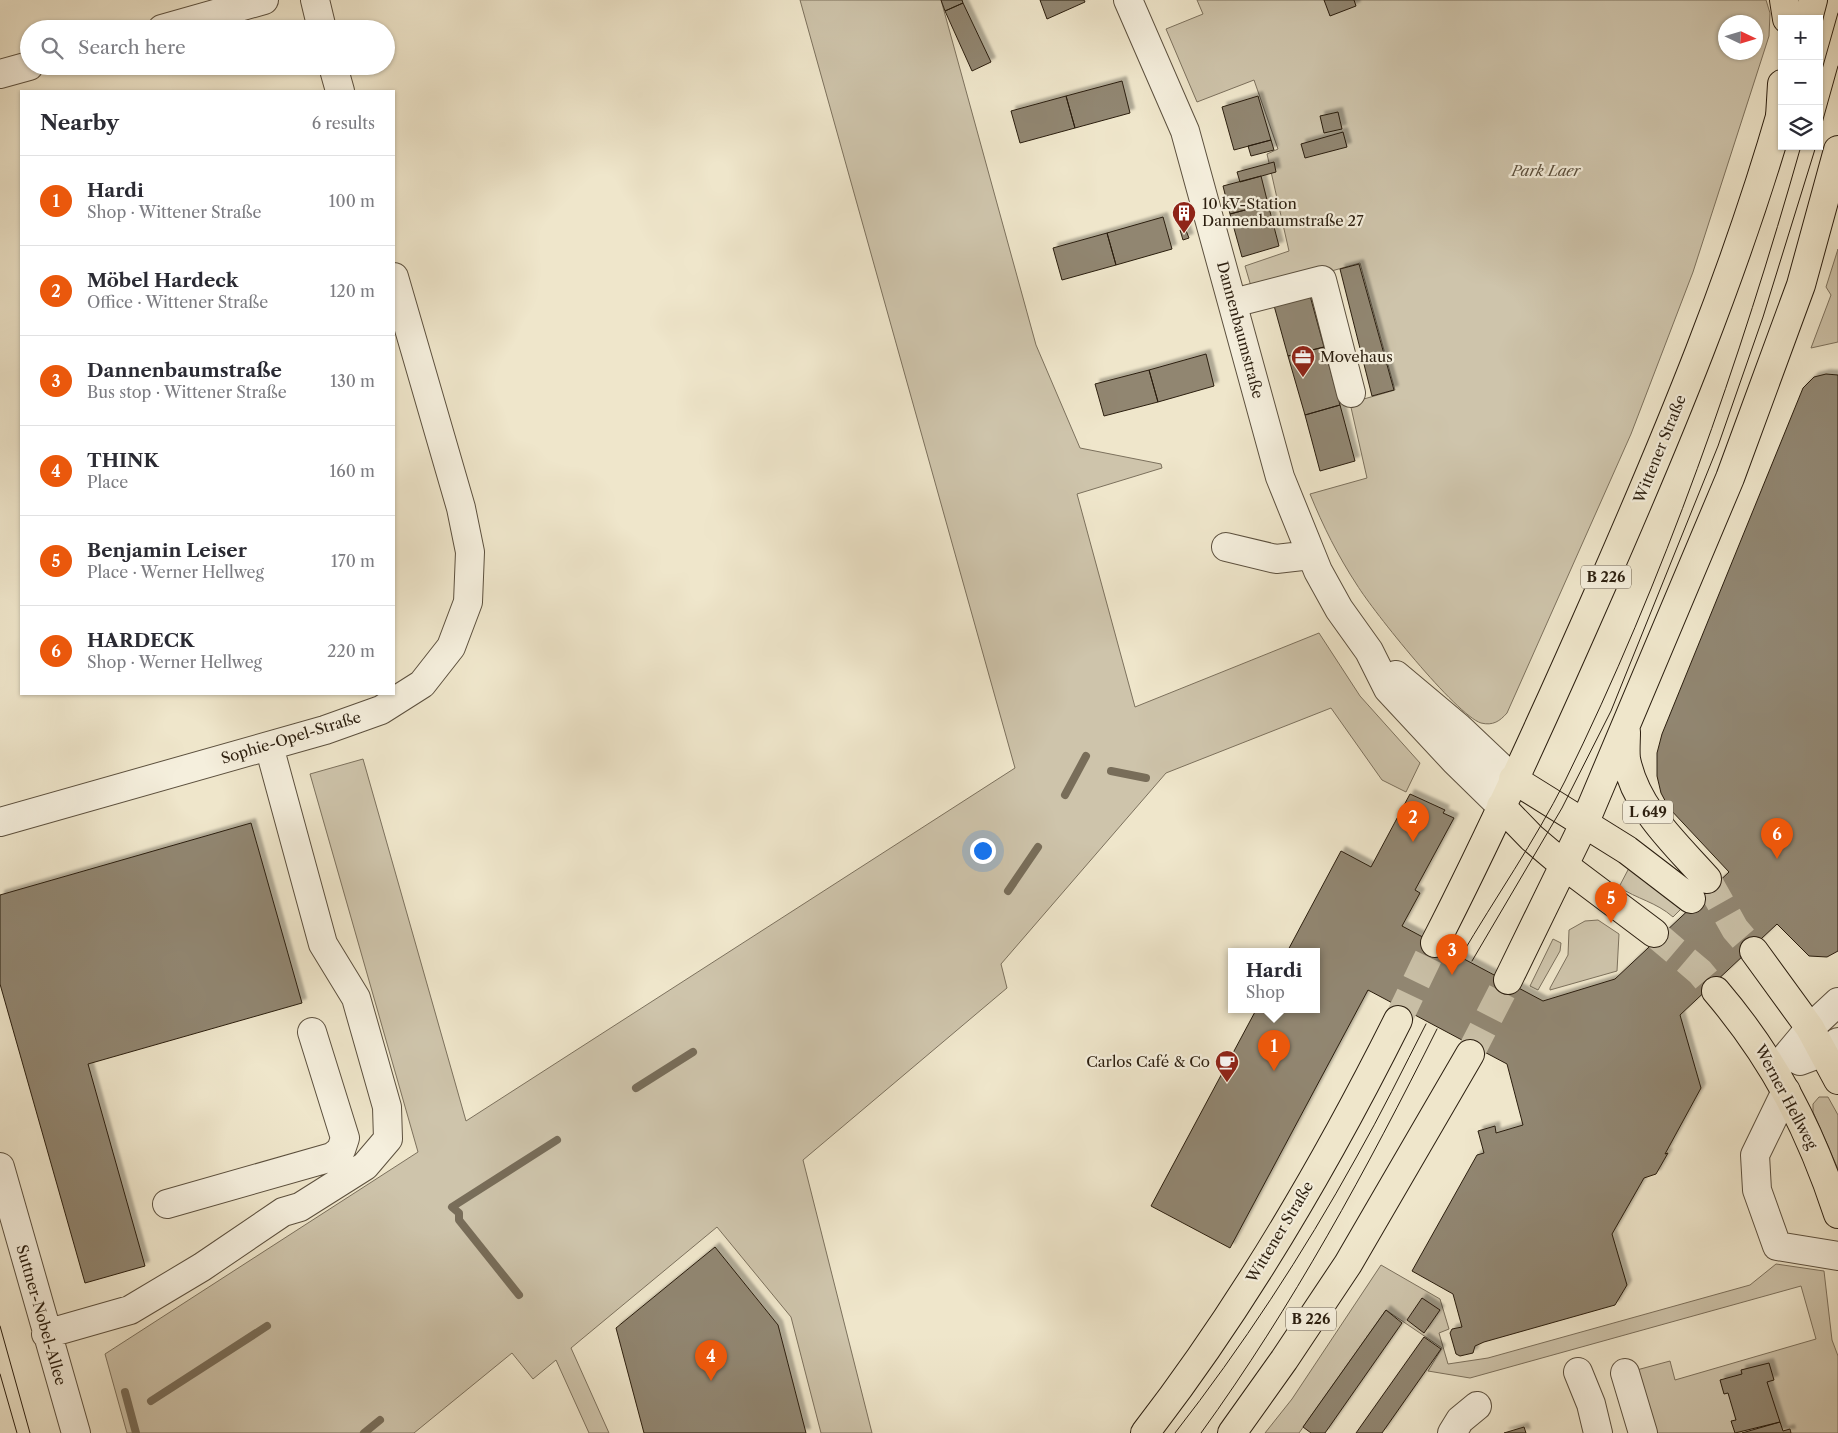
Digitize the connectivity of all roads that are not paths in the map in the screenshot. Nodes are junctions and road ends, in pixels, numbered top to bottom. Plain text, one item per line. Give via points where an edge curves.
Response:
1 (264, 0) edge
2 (315, 0) edge
3 (1128, 0) edge
4 (1784, 0) edge
5 (1813, 0) edge
6 (1786, 15) edge
7 (1809, 15) edge
8 (194, 20) edge
9 (320, 20) edge
10 (20, 68) edge
11 (0, 74) edge
12 (336, 75) edge
13 (340, 90) edge
14 (1778, 122) edge
15 (1838, 150) edge
16 (395, 280) edge
17 (1233, 303) junction
18 (1351, 393) dead end
19 (1226, 547) dead end
20 (1311, 555) junction
21 (1369, 651) junction
22 (1626, 727) junction
23 (269, 746) junction
24 (1513, 778) junction
25 (1501, 806) junction
26 (0, 822) edge
27 (1585, 822) junction
28 (1565, 866) junction
29 (1654, 933) tunnel mouth
30 (1435, 944) tunnel mouth
31 (1754, 951) tunnel mouth
32 (1508, 980) tunnel mouth
33 (1716, 990) tunnel mouth
34 (1838, 1002) edge
35 (1398, 1020) tunnel mouth
36 (1810, 1028) junction
37 (312, 1032) dead end
38 (1831, 1047) edge
39 (1470, 1054) tunnel mouth
40 (1781, 1080) junction
41 (1838, 1080) edge
42 (0, 1167) edge
43 (272, 1174) junction
44 (167, 1204) dead end
45 (284, 1212) junction
46 (1838, 1214) edge
47 (1838, 1256) edge
48 (46, 1334) junction
49 (1578, 1372) dead end
50 (1625, 1373) dead end
51 (1477, 1406) dead end
52 (76, 1433) edge
53 (1145, 1433) edge
54 (1232, 1433) edge
55 (1452, 1433) edge
56 (1598, 1433) edge
57 (1643, 1433) edge

1 - 8 street
2 - 9 street
3 - 17 street, Dannenbaumstraße via 1185,131
4 - 6 main road
5 - 7 main road
10 - 11 street
12 - 13 street
14 - 24 main road, Wittener Straße / B 226 via 1715,313 1668,433 1583,629
15 - 22 main road via 1800,285 1766,382 1730,478
16 - 23 street, Sophie-Opel-Straße via 461,508 470,552 468,602 451,648 422,684 381,710
17 - 18 street via 1322,280
17 - 20 street, Dannenbaumstraße via 1280,477
19 - 20 street via 1276,558
20 - 21 street, Dannenbaumstraße via 1339,609
21 - 24 street, Dannenbaumstraße
21 - 25 street, Dannenbaumstraße via 1388,689 1454,761
22 - 27 main road
22 - 27 main road, L 649 via 1626,758 1640,798 1699,889 1660,873
23 - 26 street, Sophie-Opel-Straße
23 - 45 street via 323,944 356,998 387,1107 388,1139 365,1166 300,1207
24 - 25 main road, Wittener Straße / B 226
24 - 27 main road, L 649
25 - 28 main road
25 - 30 main road, Wittener Straße / B 226
27 - 28 main road
28 - 29 main road
28 - 32 main road
31 - 36 main road
33 - 40 main road, Werner Hellweg via 1747,1027
34 - 36 street
35 - 53 main road, Wittener Straße via 1285,1228 1220,1329
36 - 38 main road
36 - 40 street
37 - 43 street via 345,1138 341,1150 332,1157
38 - 40 street
38 - 41 main road
39 - 54 main road, B 226 via 1348,1264
40 - 46 main road, Werner Hellweg via 1806,1129
40 - 47 street via 1755,1155 1757,1190 1777,1246
42 - 48 street, Suttner-Nobel-Allee
43 - 44 street
43 - 45 street
45 - 48 street via 130,1310
48 - 52 street, Suttner-Nobel-Allee
49 - 56 street
50 - 57 street
51 - 55 street via 1460,1420

